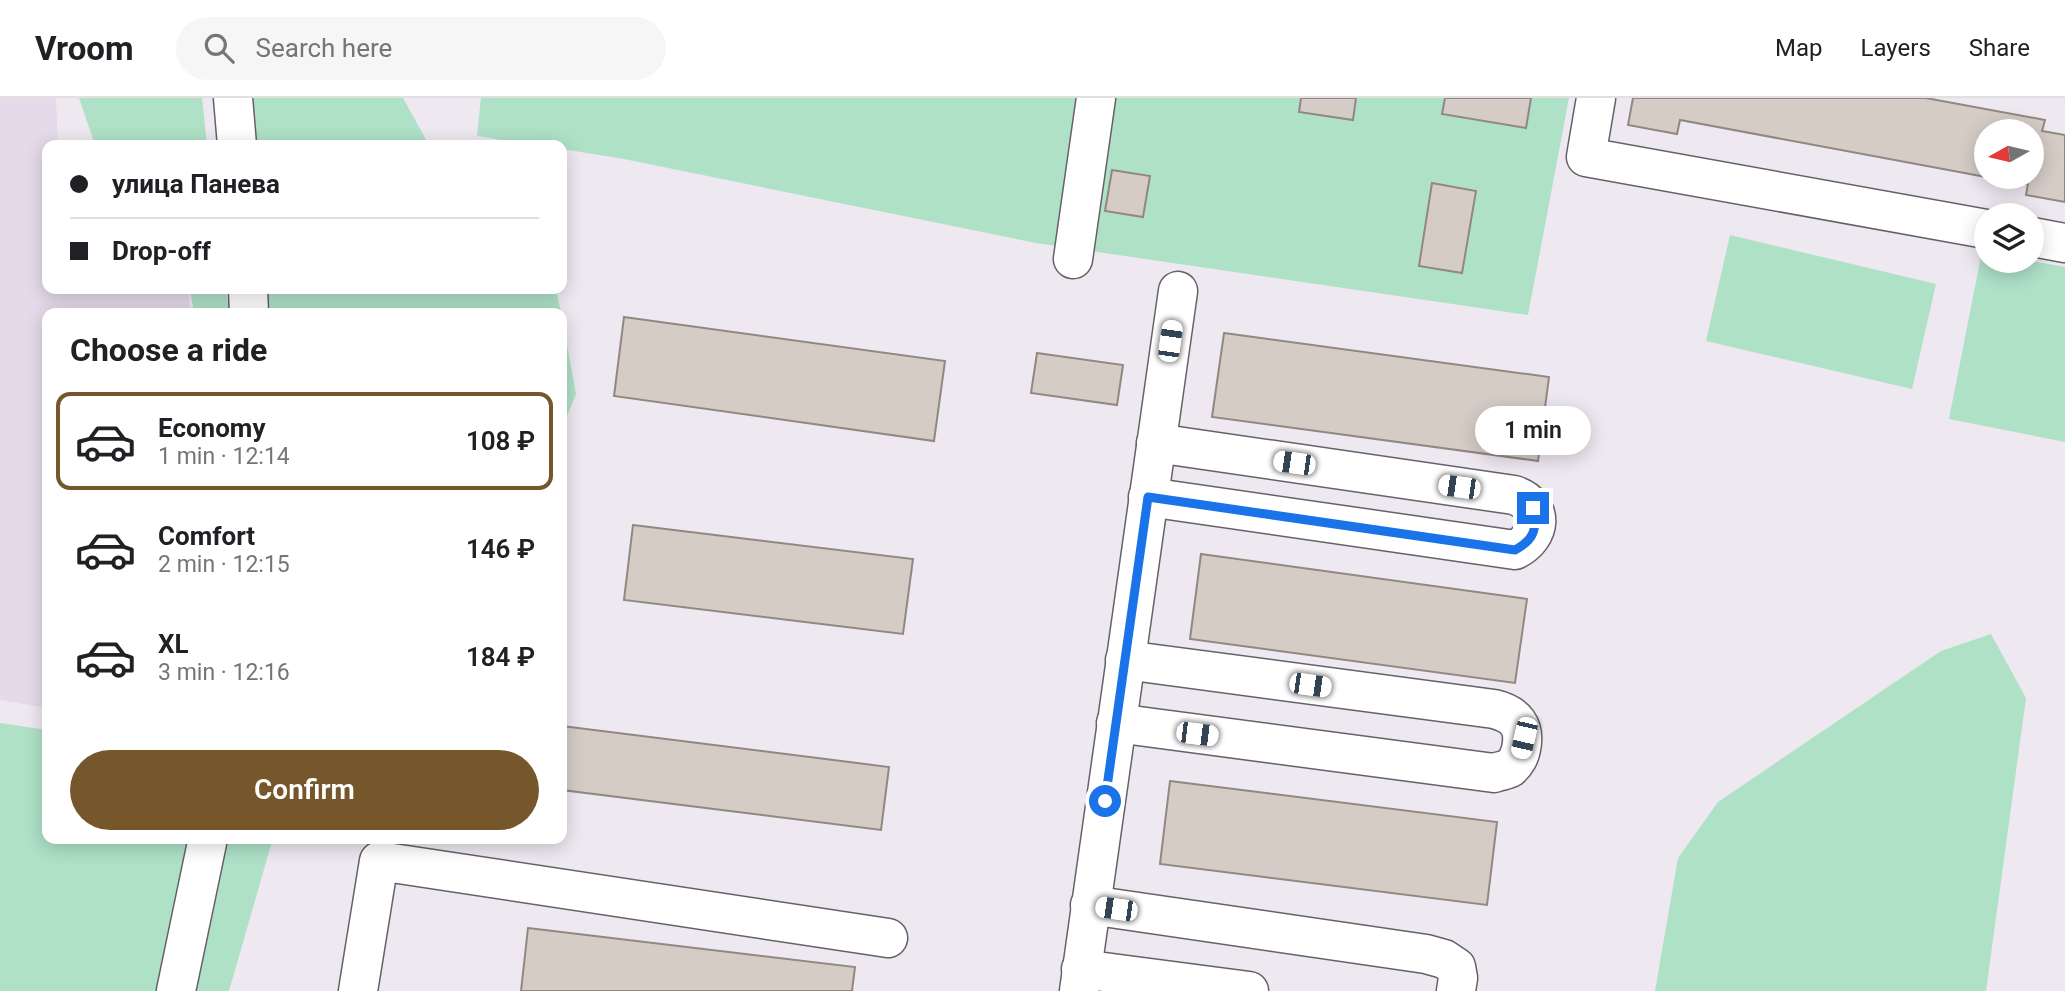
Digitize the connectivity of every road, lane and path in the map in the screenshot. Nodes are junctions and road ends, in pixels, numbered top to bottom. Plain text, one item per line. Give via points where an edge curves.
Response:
1 (233, 98) edge
2 (1096, 98) edge
3 (1596, 98) edge
4 (237, 140) edge
5 (1974, 227) edge
6 (2044, 239) edge
7 (2065, 243) edge
8 (1073, 259) dead end
9 (1178, 291) dead end
10 (1156, 443) junction
11 (1148, 497) junction
12 (1125, 660) junction
13 (1116, 723) junction
14 (207, 844) edge
15 (1090, 905) junction
16 (888, 938) dead end
17 (1080, 980) edge
18 (176, 991) edge
19 (358, 991) edge
20 (1249, 991) edge
21 (1457, 991) edge

1 - 4 street
2 - 8 street
3 - 5 street via 1586,157
6 - 7 street
9 - 10 street
10 - 11 street
10 - 11 street via 1514,495 1526,499 1536,521 1533,535 1515,550
11 - 12 street
12 - 13 street
12 - 13 street via 1494,709 1520,723 1524,738 1520,757 1510,768 1494,772
13 - 15 street
14 - 18 street
15 - 17 street
15 - 21 street via 1435,956 1455,967
16 - 19 street via 379,861
17 - 20 street

